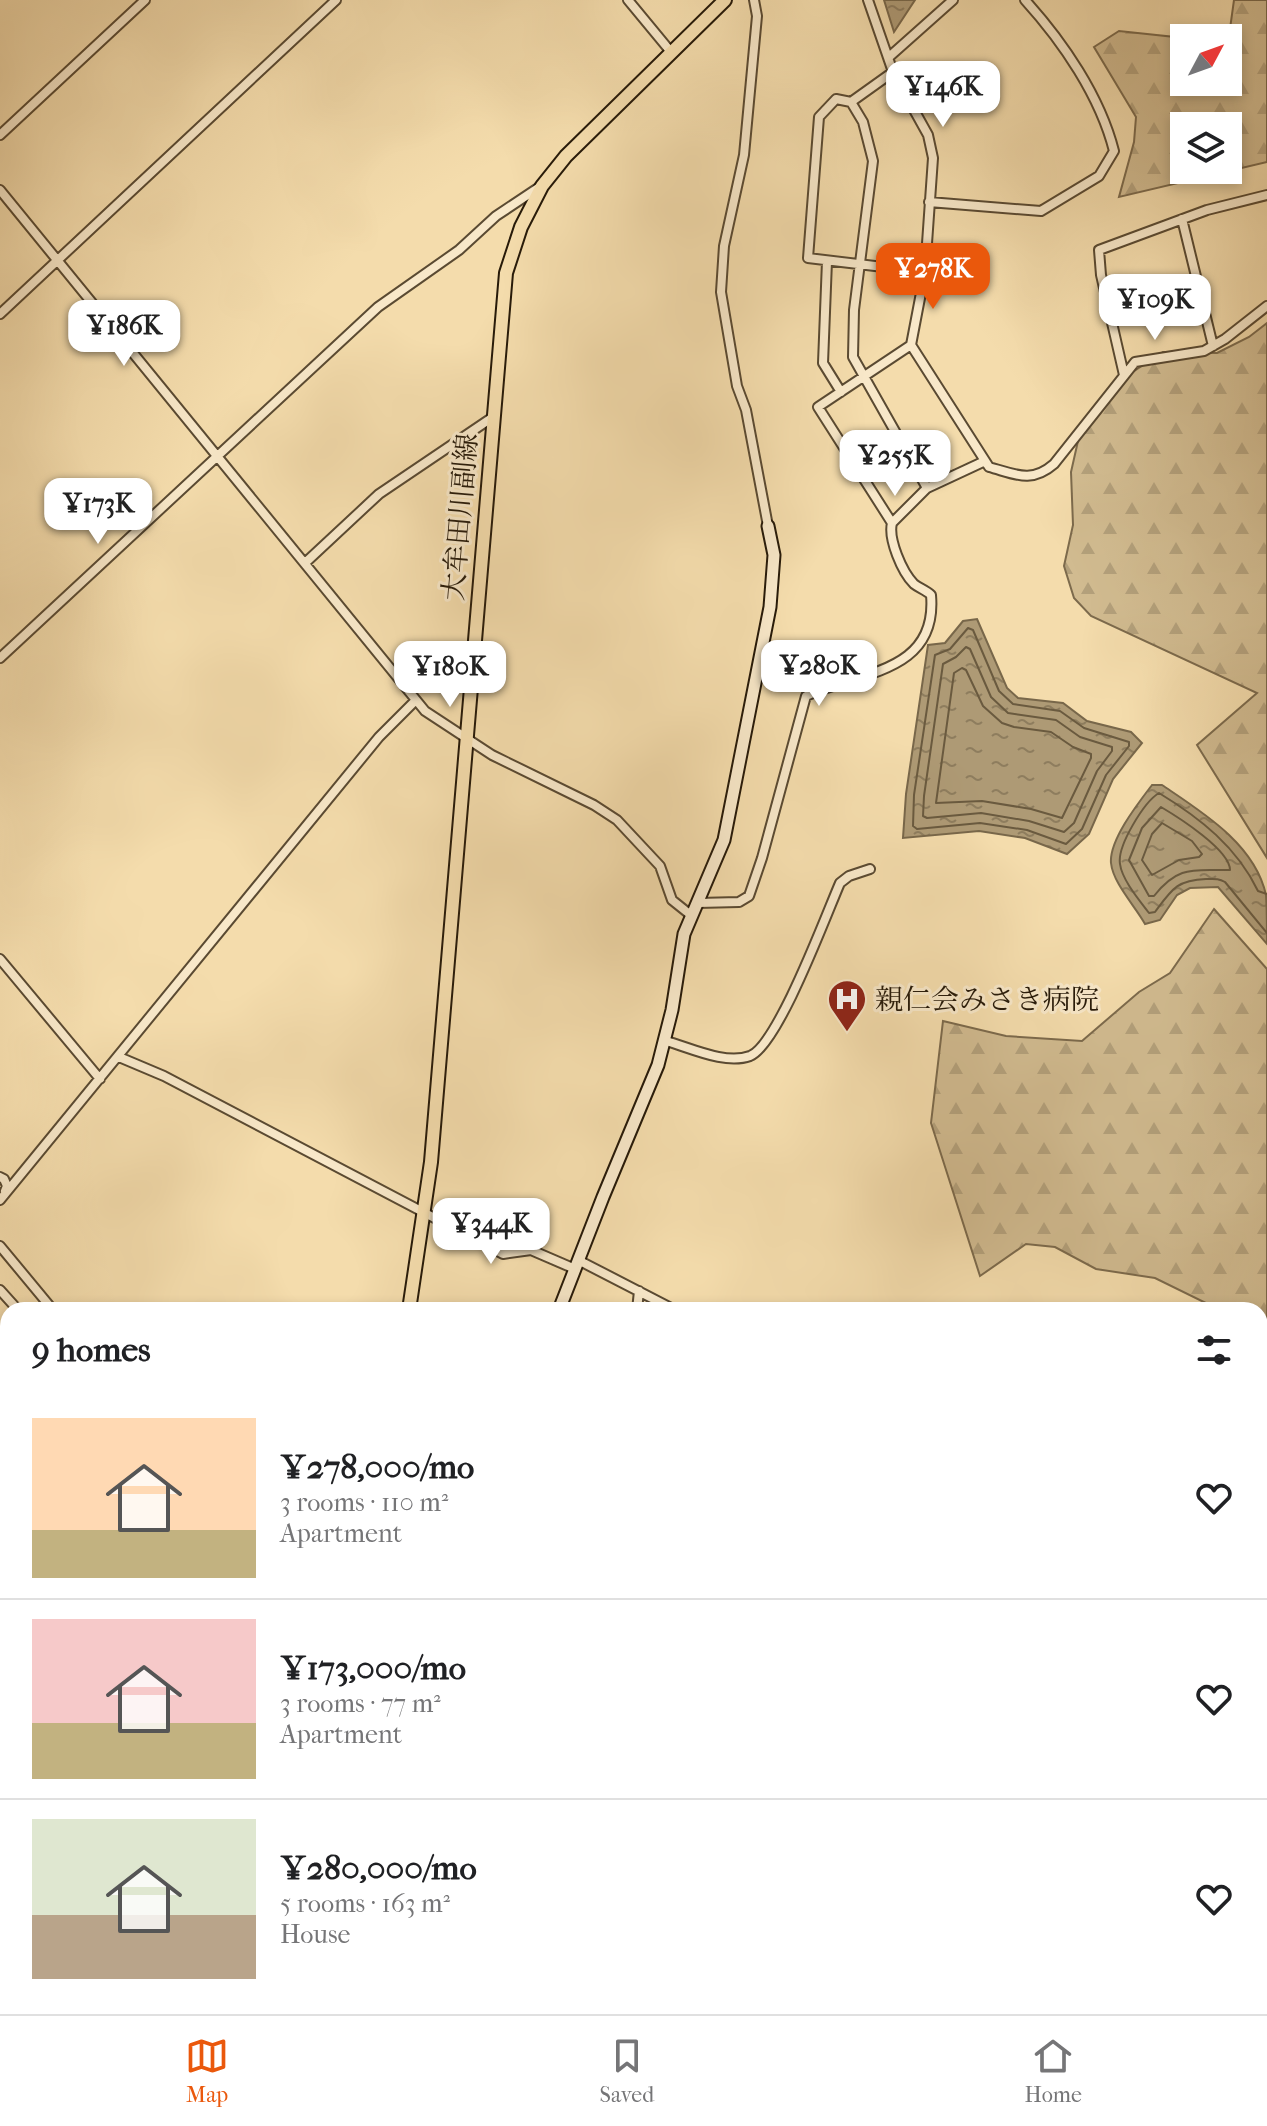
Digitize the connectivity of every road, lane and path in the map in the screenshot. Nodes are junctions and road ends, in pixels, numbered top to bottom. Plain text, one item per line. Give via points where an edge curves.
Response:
1 (145, 0) edge
2 (336, 0) edge
3 (628, 0) edge
4 (725, 0) edge
5 (754, 0) edge
6 (868, 0) edge
7 (953, 0) edge
8 (1025, 0) edge
9 (671, 52) junction
10 (889, 57) junction
11 (893, 72) junction
12 (851, 102) junction
13 (0, 135) edge
14 (542, 186) junction
15 (0, 190) edge
16 (1267, 195) edge
17 (929, 202) junction
18 (1182, 219) junction
19 (57, 260) junction
20 (827, 261) junction
21 (860, 264) junction
22 (925, 272) junction
23 (1267, 306) edge
24 (0, 314) edge
25 (911, 345) junction
26 (1213, 346) junction
27 (1124, 375) junction
28 (864, 378) junction
29 (841, 392) junction
30 (493, 417) junction
31 (217, 456) junction
32 (985, 461) junction
33 (927, 488) junction
34 (892, 523) junction
35 (768, 526) joint
36 (305, 563) junction
37 (0, 658) edge
38 (416, 700) junction
39 (465, 739) junction
40 (870, 869) dead end
41 (698, 903) junction
42 (692, 916) junction
43 (0, 959) edge
44 (666, 1041) junction
45 (119, 1057) junction
46 (100, 1079) junction
47 (0, 1177) edge
48 (2, 1196) edge
49 (425, 1214) junction
50 (0, 1246) edge
51 (576, 1265) junction
52 (639, 1291) junction
53 (46, 1302) edge
54 (410, 1302) edge
55 (562, 1302) edge
56 (638, 1302) edge
57 (660, 1302) edge

1 - 13 street
2 - 19 street
3 - 9 street
4 - 9 main road, 大牟田川副線
5 - 35 street via 757,16 744,155 724,246 721,292
6 - 10 street
7 - 10 street
8 - 17 street via 1050,28 1105,124 1114,151 1107,166 1041,211
9 - 14 main road, 大牟田川副線 via 596,124
10 - 11 street
11 - 12 street
11 - 17 street via 928,135 933,158
12 - 20 street via 836,99 819,117 808,258
12 - 21 street via 863,122 873,161
14 - 30 main road, 大牟田川副線 via 506,273
14 - 31 street via 378,307
15 - 19 street
16 - 18 street
17 - 22 street
18 - 26 street
18 - 27 street via 1099,250
19 - 24 street
19 - 31 street
20 - 21 street
20 - 29 street via 823,363
21 - 22 street
21 - 28 street via 853,357
22 - 25 street
23 - 26 street
25 - 28 street
25 - 32 street
26 - 27 street via 1135,362
27 - 32 street via 1043,473 1031,477 989,467
28 - 29 street
28 - 33 street
29 - 34 street via 818,407
30 - 36 street via 379,494
30 - 39 main road, 大牟田川副線
31 - 36 street
31 - 37 street
32 - 33 street
33 - 34 street
34 - 41 street via 890,531 906,574 931,595 925,635 890,668 806,696 749,896 739,902
35 - 41 street via 774,555 770,607 724,840
36 - 38 street
38 - 39 street
38 - 45 street via 379,737
39 - 42 street via 617,820 660,866 672,900
39 - 49 main road, 大牟田川副線
40 - 44 street via 840,883 785,1009 771,1036 752,1055 730,1059
41 - 42 street
42 - 44 street via 684,934
43 - 46 street
44 - 51 street
45 - 46 street
45 - 49 street
46 - 48 street
47 - 48 street via 7,1186
49 - 51 street via 503,1254 531,1250
49 - 54 main road, 大牟田川副線
50 - 53 street
51 - 52 street
51 - 55 street
52 - 56 street
52 - 57 street

